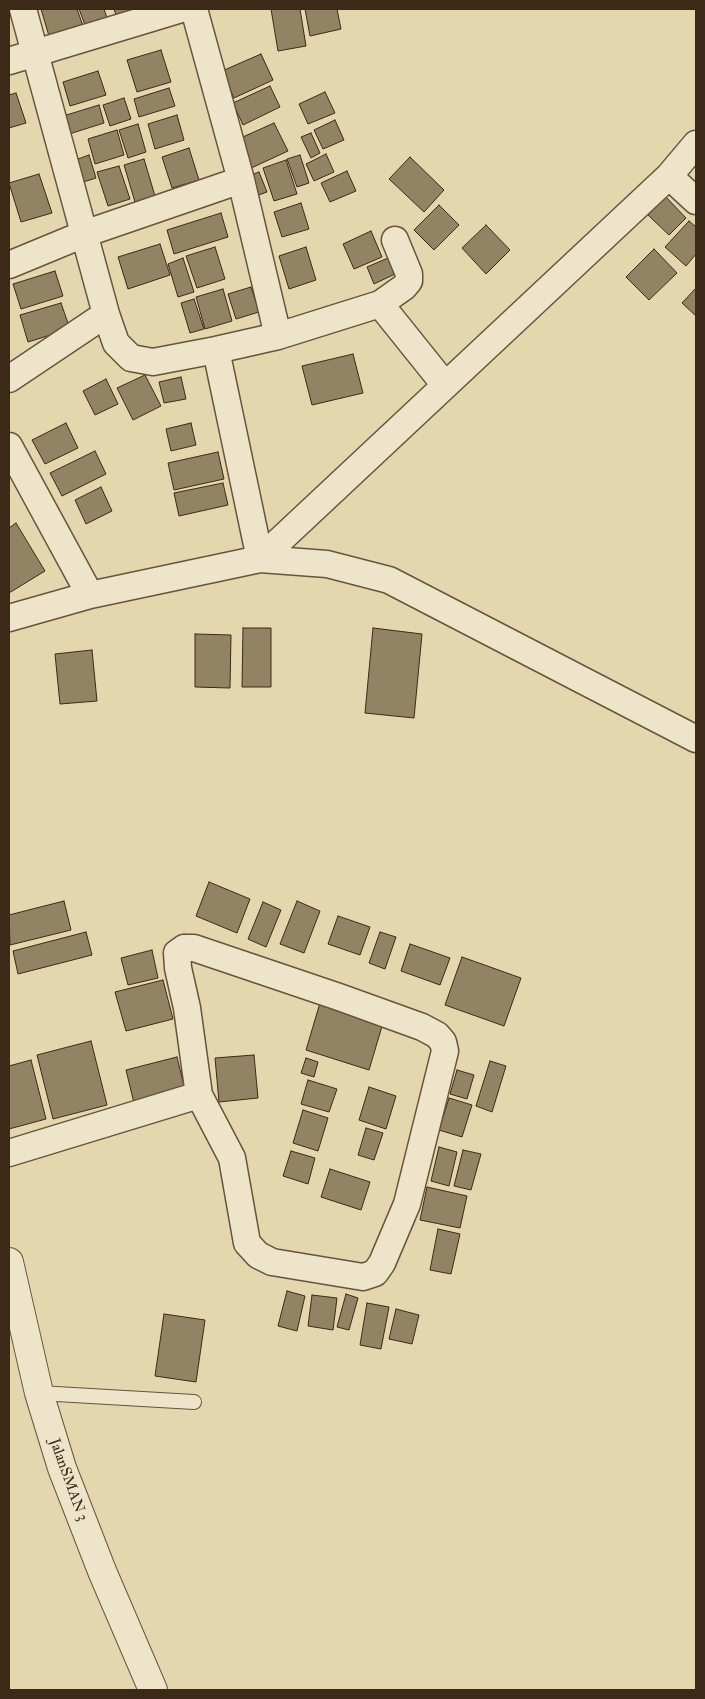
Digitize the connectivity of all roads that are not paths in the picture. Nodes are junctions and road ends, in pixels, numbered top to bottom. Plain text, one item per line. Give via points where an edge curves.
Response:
1 (23, 9) edge
2 (181, 9) edge
3 (194, 9) edge
4 (35, 54) junction
5 (9, 62) edge
6 (696, 144) edge
7 (668, 176) junction
8 (241, 180) junction
9 (696, 201) edge
10 (84, 234) junction
11 (395, 240) dead end
12 (9, 265) edge
13 (380, 304) junction
14 (106, 314) junction
15 (278, 336) junction
16 (216, 350) junction
17 (9, 379) edge
18 (445, 385) junction
19 (9, 446) edge
20 (260, 559) junction
21 (90, 595) junction
22 (9, 618) edge
23 (696, 739) edge
24 (199, 1094) junction
25 (9, 1153) edge
26 (9, 1262) edge
27 (39, 1393) junction
28 (194, 1402) dead end
29 (153, 1690) edge

1 - 4 street
2 - 4 street
3 - 8 street
4 - 5 street
4 - 10 street
6 - 7 street
7 - 9 street
7 - 18 street
8 - 10 street
8 - 15 street
10 - 12 street
10 - 14 street
11 - 13 street via 409,281
13 - 15 street
13 - 18 street
14 - 16 street via 116,343 131,358 153,362
14 - 17 street
15 - 16 street
16 - 20 street
18 - 20 street
19 - 21 street
20 - 21 street
20 - 23 street via 327,564 389,580
21 - 22 street
24 - 24 street via 232,1158 247,1243 258,1255 272,1262 363,1277 375,1273 407,1204 445,1051 437,1035 330,994 194,948 184,948 177,953 178,968
24 - 25 street
26 - 27 street, JalanSMAN 3
27 - 28 lane
27 - 29 street, JalanSMAN 3 via 62,1468

